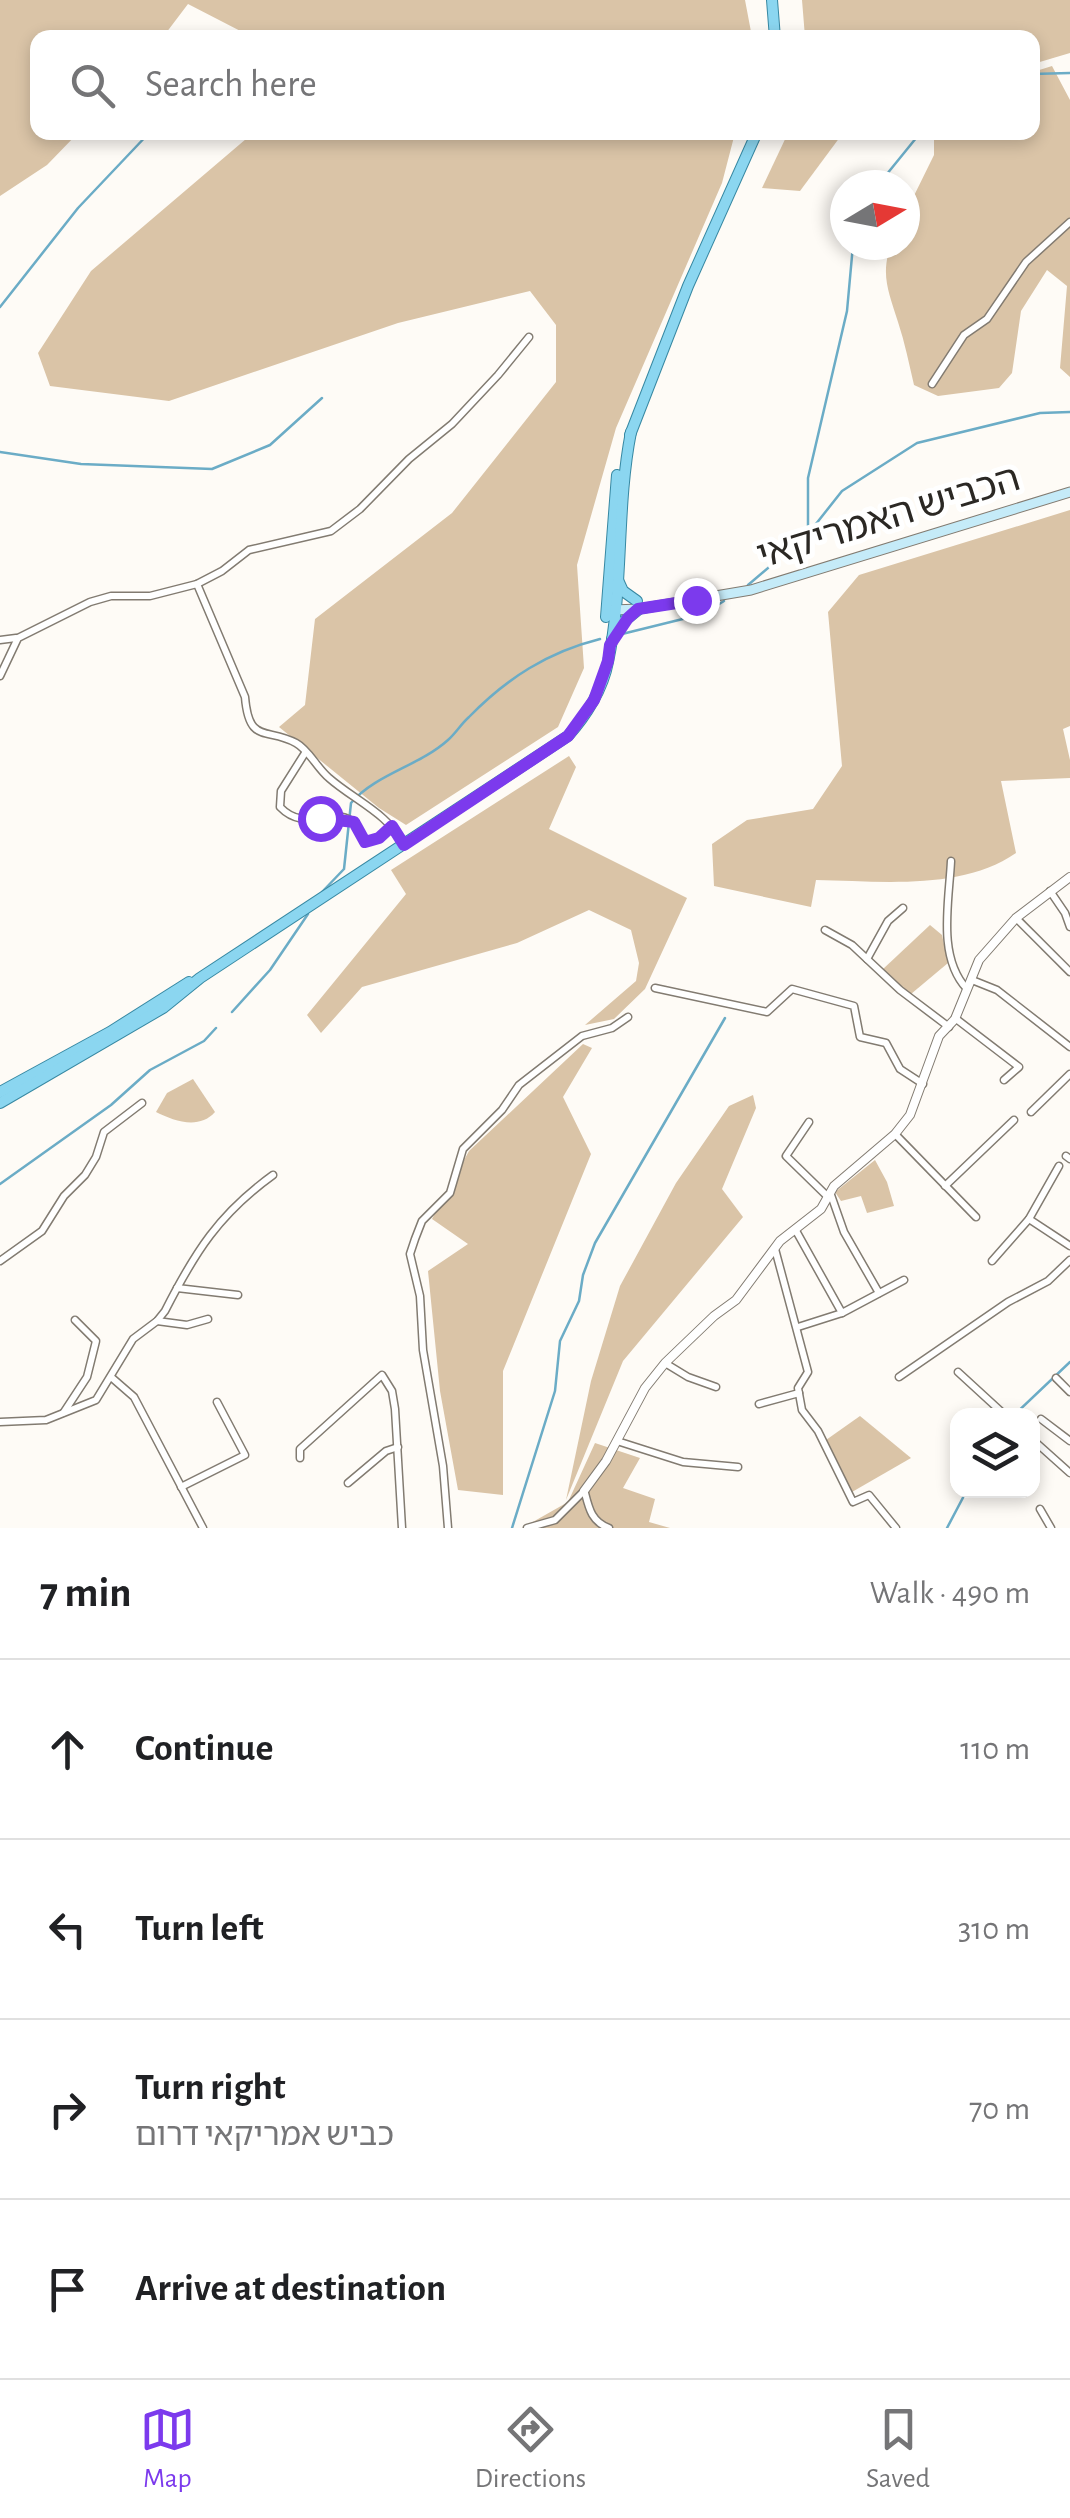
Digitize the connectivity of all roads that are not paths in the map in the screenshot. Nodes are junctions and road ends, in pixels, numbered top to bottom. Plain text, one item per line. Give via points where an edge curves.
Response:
1 (772, 0) edge
2 (774, 30) edge
3 (753, 140) edge
4 (1070, 222) edge
5 (529, 336) dead end
6 (932, 384) dead end
7 (631, 432) junction
8 (1070, 492) edge
9 (616, 576) junction
10 (197, 584) junction
11 (638, 605) junction
12 (611, 606) junction
13 (18, 638) junction
14 (0, 640) edge
15 (610, 645) junction
16 (0, 676) edge
17 (598, 688) junction
18 (306, 752) junction
19 (392, 826) junction
20 (404, 845) junction
21 (952, 861) dead end
22 (1070, 877) edge
23 (1049, 890) junction
24 (902, 908) dead end
25 (1016, 918) junction
26 (1070, 927) edge
27 (825, 930) dead end
28 (867, 958) junction
29 (1070, 972) edge
30 (972, 980) junction
31 (655, 988) dead end
32 (968, 990) junction
33 (628, 1017) dead end
34 (955, 1018) junction
35 (950, 1028) junction
36 (1070, 1047) edge
37 (48, 1072) junction
38 (1070, 1074) edge
39 (1004, 1080) dead end
40 (923, 1084) junction
41 (0, 1092) edge
42 (0, 1103) edge
43 (142, 1104) dead end
44 (1032, 1112) dead end
45 (1014, 1120) dead end
46 (809, 1122) dead end
47 (895, 1134) junction
48 (1058, 1166) dead end
49 (273, 1175) dead end
50 (946, 1186) junction
51 (830, 1196) junction
52 (976, 1217) dead end
53 (1030, 1219) junction
54 (794, 1228) junction
55 (1070, 1246) edge
56 (775, 1247) junction
57 (1070, 1260) edge
58 (0, 1261) edge
59 (992, 1262) dead end
60 (904, 1280) dead end
61 (177, 1288) junction
62 (880, 1293) junction
63 (238, 1295) dead end
64 (842, 1313) junction
65 (208, 1319) dead end
66 (75, 1320) dead end
67 (157, 1322) junction
68 (798, 1326) junction
69 (665, 1363) junction
70 (958, 1372) dead end
71 (111, 1376) junction
72 (899, 1377) dead end
73 (1056, 1378) dead end
74 (716, 1387) dead end
75 (1070, 1392) edge
76 (799, 1393) junction
77 (218, 1402) dead end
78 (759, 1404) dead end
79 (997, 1408) edge
80 (64, 1413) junction
81 (1041, 1419) dead end
82 (0, 1422) edge
83 (616, 1441) junction
84 (1070, 1441) edge
85 (1040, 1446) edge
86 (398, 1447) junction
87 (300, 1458) dead end
88 (738, 1467) dead end
89 (1070, 1473) edge
90 (348, 1484) dead end
91 (181, 1487) junction
92 (584, 1492) junction
93 (1040, 1509) dead end
94 (203, 1528) edge
95 (402, 1528) edge
96 (448, 1528) edge
97 (527, 1528) edge
98 (609, 1528) edge
99 (896, 1528) edge
100 (1051, 1528) edge

1 - 2 main road
3 - 7 main road
4 - 6 street via 1026,262
5 - 10 street via 452,424 331,532 249,550
7 - 9 main road
7 - 12 main road via 615,487
8 - 11 main road, הכביש האמריקאי via 765,586
9 - 11 main road
9 - 12 main road
10 - 13 street via 90,602
10 - 18 street via 245,697 246,715 266,736
11 - 12 main road, הכביש האמריקאי
11 - 15 main road
12 - 15 main road
12 - 17 main road
13 - 14 street
13 - 16 street
15 - 17 main road
17 - 20 main road via 568,736
18 - 19 street via 330,780
18 - 19 street via 281,792 284,813 310,821 349,820 365,842
19 - 20 street
20 - 37 main road
21 - 32 street via 947,935 955,970
22 - 23 street
23 - 25 street
23 - 26 street
24 - 28 street
25 - 29 street
25 - 30 street via 979,960
27 - 28 street
28 - 35 street
30 - 32 street
30 - 36 street via 997,990
31 - 40 street via 768,1012 792,989 854,1006 860,1036 886,1043 900,1069
32 - 34 street
33 - 96 street via 582,1036 519,1085 463,1149 450,1194 422,1221 415,1239 410,1254
34 - 35 street
34 - 39 street via 1019,1066
35 - 40 street via 939,1036
37 - 41 main road
37 - 42 main road
38 - 44 street
40 - 47 street
43 - 58 street via 104,1132 91,1166 42,1231
45 - 50 street
46 - 51 street via 786,1156
47 - 50 street
47 - 51 street
48 - 53 street
49 - 61 street via 210,1231
50 - 52 street
51 - 54 street
51 - 62 street
53 - 55 street
53 - 59 street
54 - 56 street
54 - 64 street
56 - 68 street
56 - 69 street via 736,1300
57 - 72 street
60 - 62 street
61 - 63 street
61 - 67 street
62 - 64 street
64 - 68 street
65 - 67 street via 188,1326
66 - 80 street via 96,1342
67 - 71 street via 133,1339
68 - 76 street via 808,1372
69 - 74 street
69 - 83 street
70 - 79 street
71 - 80 street via 96,1400
71 - 91 street via 134,1397
73 - 75 street
76 - 78 street
76 - 99 street via 853,1502 869,1496
77 - 91 street via 245,1455
80 - 82 street
81 - 84 street
83 - 88 street via 683,1462
83 - 92 street
85 - 89 street
86 - 87 street via 392,1390 382,1374 300,1449
86 - 90 street
86 - 95 street
91 - 94 street
92 - 97 street via 555,1520
92 - 98 street via 598,1524
93 - 100 street

